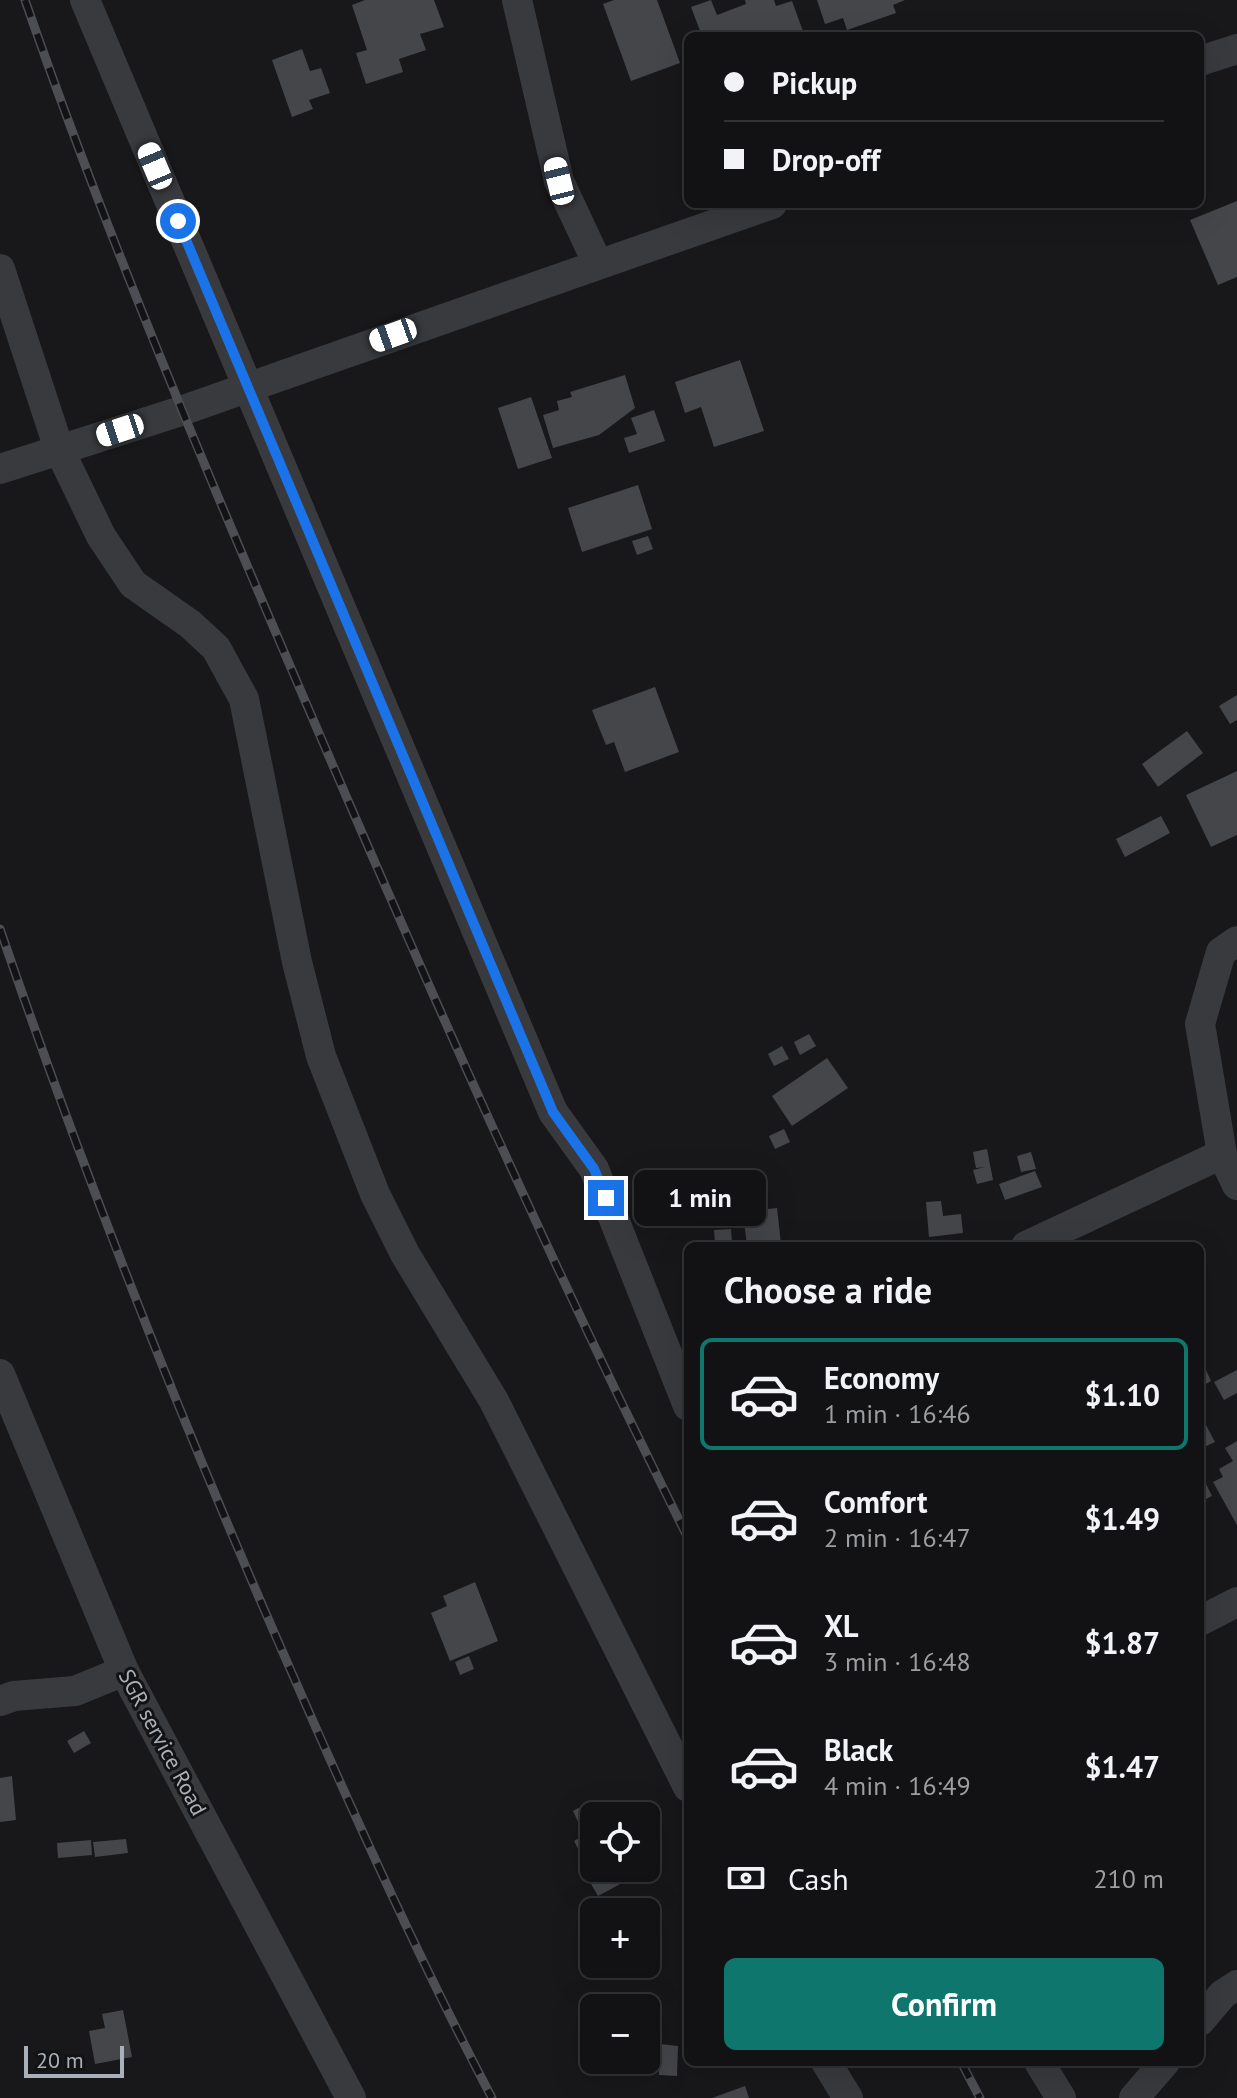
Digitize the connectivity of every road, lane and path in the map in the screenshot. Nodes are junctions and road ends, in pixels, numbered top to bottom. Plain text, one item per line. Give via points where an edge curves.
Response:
1 (85, 0) edge
2 (517, 0) edge
3 (1237, 49) edge
4 (1204, 60) edge
5 (760, 208) edge
6 (597, 262) junction
7 (0, 269) edge
8 (247, 387) junction
9 (59, 449) junction
10 (0, 469) edge
11 (1237, 941) edge
12 (1222, 1154) junction
13 (1237, 1185) edge
14 (1035, 1242) edge
15 (680, 1367) edge
16 (0, 1374) edge
17 (1237, 1602) edge
18 (1204, 1619) edge
19 (124, 1671) junction
20 (0, 1701) edge
21 (684, 1779) edge
22 (1237, 1985) edge
23 (1204, 2016) edge
24 (828, 2066) edge
25 (1041, 2066) edge
26 (1162, 2066) edge
27 (351, 2098) edge
28 (848, 2098) edge
29 (1061, 2098) edge
30 (1134, 2098) edge

1 - 8 street
2 - 6 street via 559,181
3 - 4 street
5 - 6 street
6 - 8 street
7 - 9 street
8 - 9 street
8 - 15 street via 553,1112 594,1169
9 - 10 street
9 - 21 street via 101,536 133,584 216,648 244,699 318,1042 375,1194 494,1401
11 - 12 street via 1221,952 1200,1024
12 - 13 street
12 - 14 street
16 - 19 street, SGR service Road
17 - 18 street
19 - 20 street via 75,1691
19 - 27 street, SGR service Road
22 - 23 street
24 - 28 street
25 - 29 street
26 - 30 street

